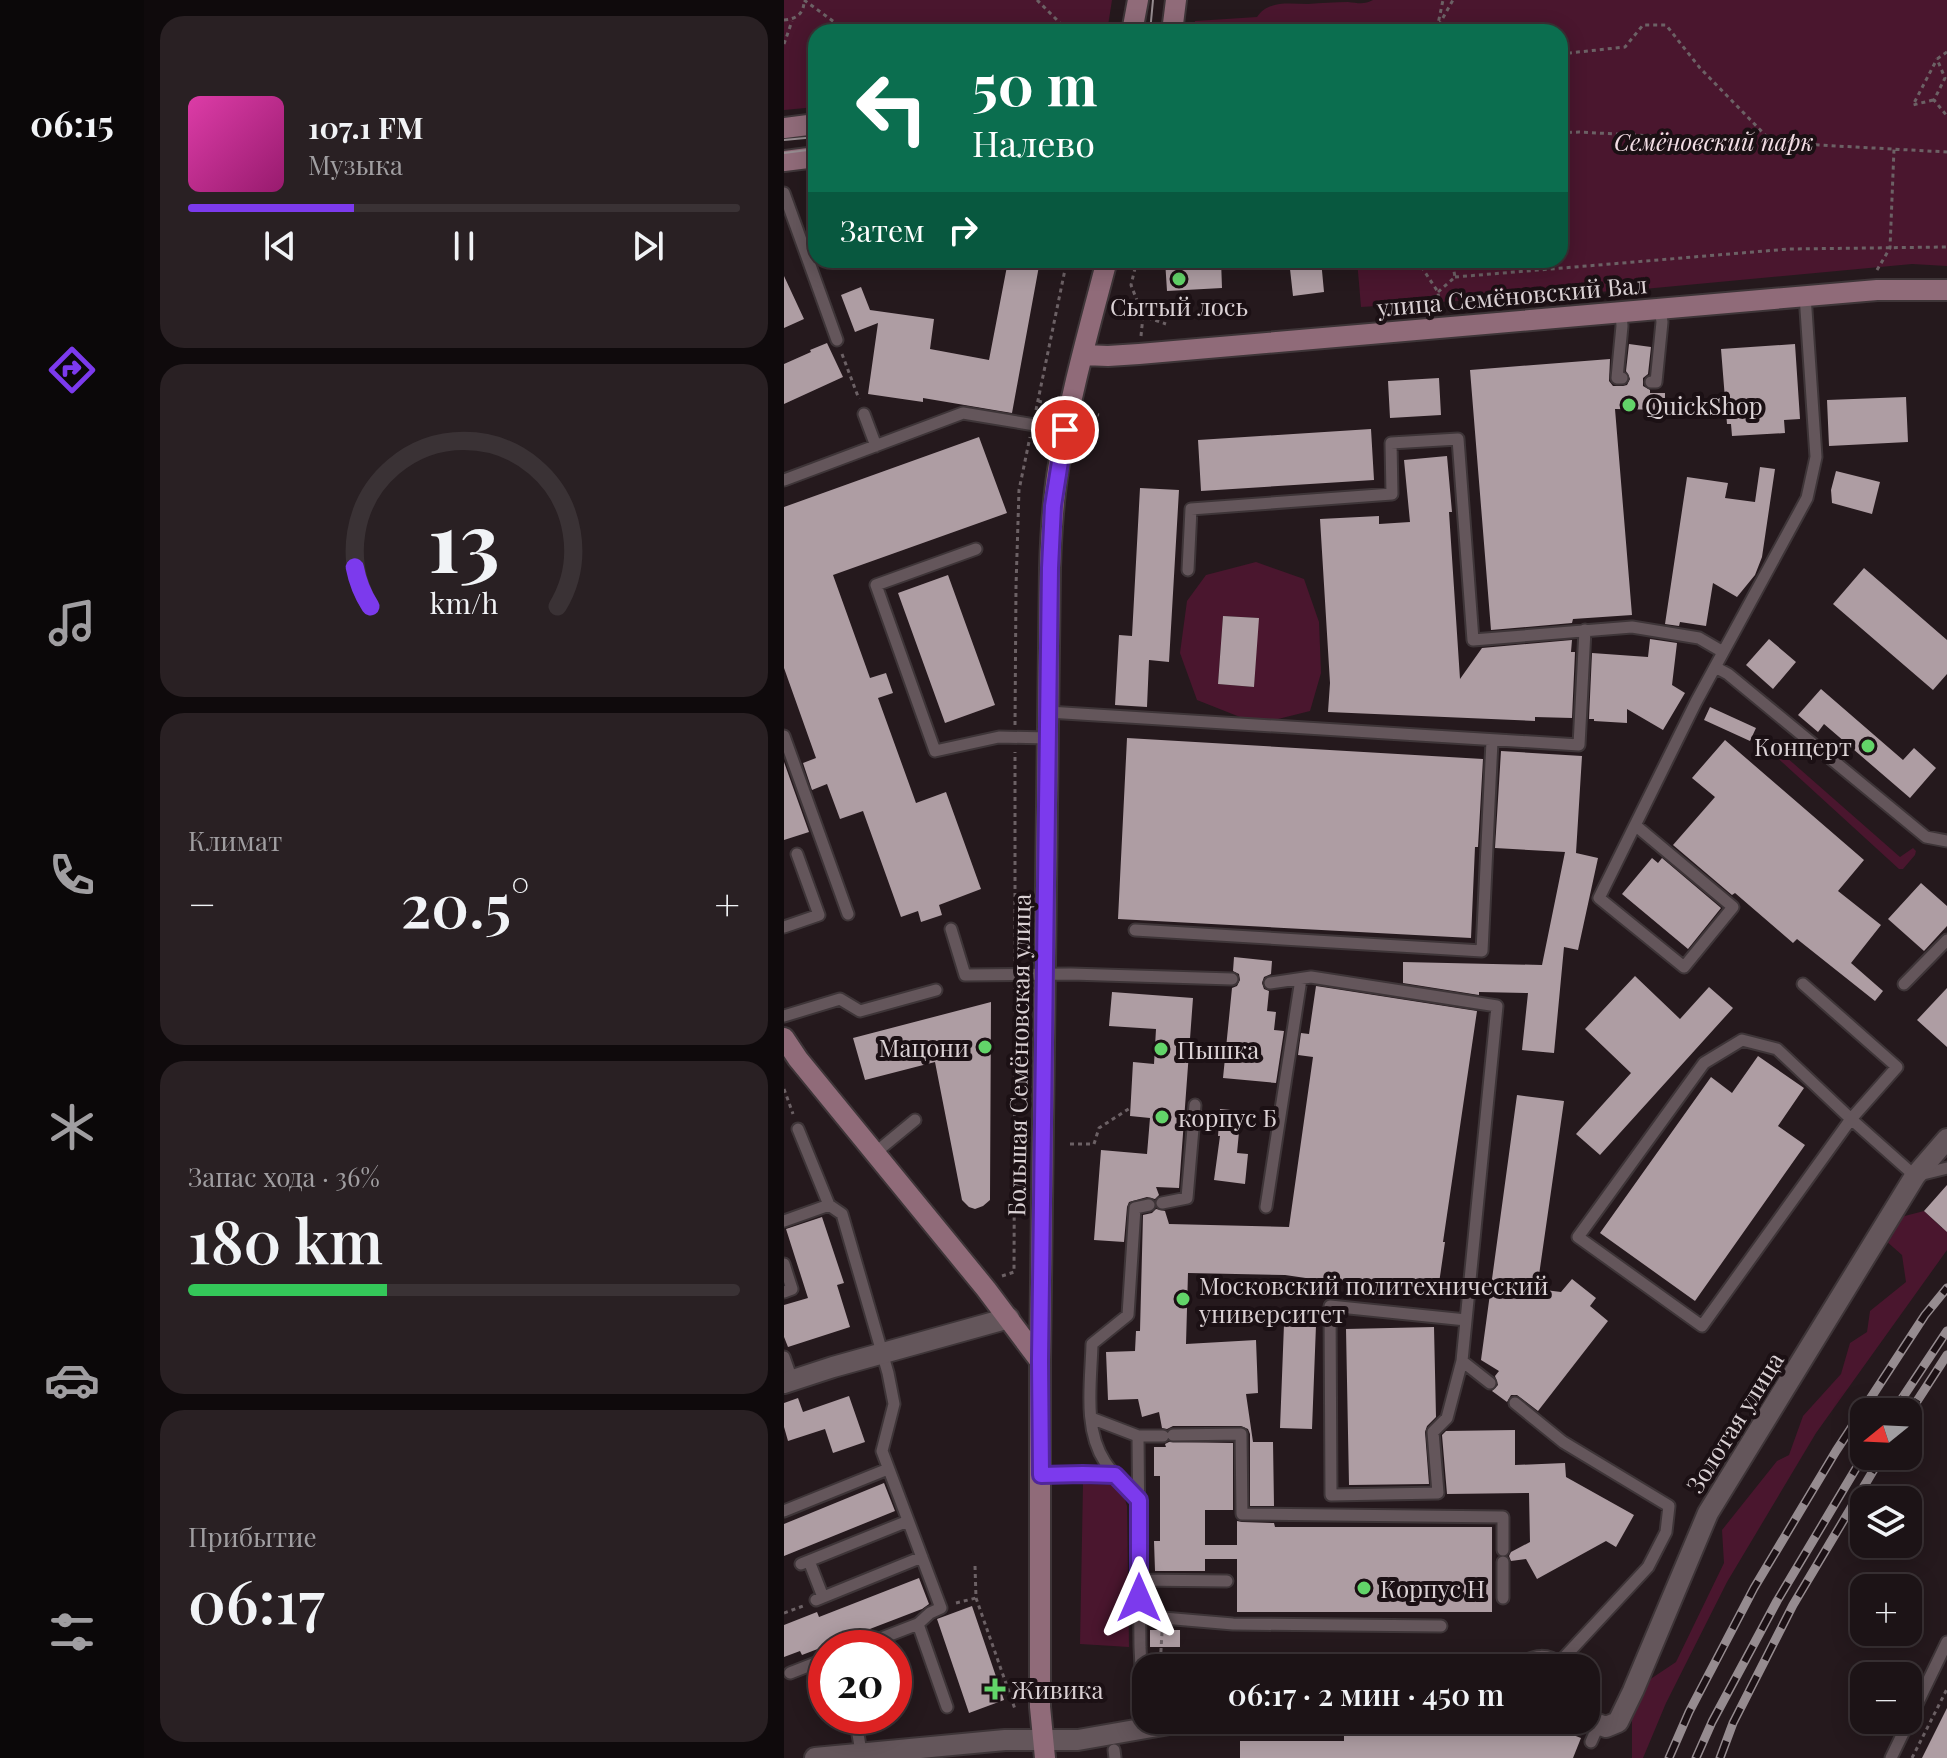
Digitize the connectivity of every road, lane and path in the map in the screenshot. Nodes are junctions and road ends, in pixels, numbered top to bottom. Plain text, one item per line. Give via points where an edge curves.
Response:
1 (804, 0) edge
2 (1037, 0) edge
3 (1138, 0) edge
4 (1176, 0) edge
5 (1443, 0) edge
6 (1453, 0) edge
7 (793, 19) junction
8 (784, 20) edge
9 (837, 24) edge
10 (1061, 24) edge
11 (1134, 24) edge
12 (1173, 24) edge
13 (1438, 24) joint
14 (784, 44) edge
15 (1947, 52) edge
16 (1568, 54) edge
17 (1937, 59) junction
18 (1934, 100) junction
19 (1947, 116) edge
20 (808, 125) edge
21 (784, 128) edge
22 (1568, 133) edge
23 (1772, 142) junction
24 (1894, 149) junction
25 (1947, 152) edge
26 (808, 158) edge
27 (784, 161) edge
28 (784, 193) edge
29 (1947, 247) edge
30 (1890, 248) junction
31 (808, 260) edge
32 (811, 268) edge
33 (1065, 268) edge
34 (1096, 268) edge
35 (1105, 268) edge
36 (1135, 268) edge
37 (1422, 268) edge
38 (1453, 268) edge
39 (1562, 268) edge
40 (1568, 268) edge
41 (1875, 273) dead end
42 (1455, 277) junction
43 (1947, 290) edge
44 (1438, 292) junction
45 (1805, 295) junction
46 (1439, 304) dead end
47 (1660, 308) junction
48 (1621, 312) junction
49 (1166, 324) dead end
50 (837, 340) joint
51 (1083, 355) junction
52 (1622, 378) dead end
53 (1651, 382) dead end
54 (1038, 401) junction
55 (1046, 403) dead end
56 (1086, 412) dead end
57 (864, 414) joint
58 (1099, 415) dead end
59 (1033, 425) junction
60 (1065, 430) junction
61 (876, 446) junction
62 (784, 480) edge
63 (976, 549) dead end
64 (1188, 570) dead end
65 (1585, 630) junction
66 (1723, 652) junction
67 (1715, 667) junction
68 (1048, 712) junction
69 (784, 736) edge
70 (1015, 738) junction
71 (1048, 738) junction
72 (1492, 741) junction
73 (1635, 825) junction
74 (1947, 841) edge
75 (797, 854) dead end
76 (848, 914) dead end
77 (784, 927) edge
78 (951, 929) dead end
79 (1135, 930) dead end
80 (1947, 940) edge
81 (1015, 974) junction
82 (1045, 974) junction
83 (1232, 979) dead end
84 (1301, 979) junction
85 (1270, 983) dead end
86 (1803, 984) dead end
87 (1904, 984) dead end
88 (936, 990) dead end
89 (784, 1016) edge
90 (784, 1038) edge
91 (784, 1089) edge
92 (1195, 1105) dead end
93 (1130, 1108) dead end
94 (1851, 1119) junction
95 (915, 1120) dead end
96 (798, 1129) joint
97 (1947, 1139) edge
98 (1070, 1144) dead end
99 (875, 1153) junction
100 (1947, 1168) edge
101 (1915, 1176) junction
102 (1162, 1203) dead end
103 (829, 1205) junction
104 (1149, 1205) dead end
105 (1266, 1207) dead end
106 (784, 1221) edge
107 (784, 1264) edge
108 (1002, 1276) dead end
109 (784, 1292) edge
110 (1009, 1318) junction
111 (1466, 1320) junction
112 (882, 1353) junction
113 (784, 1357) edge
114 (1040, 1361) junction
115 (1462, 1361) junction
116 (788, 1381) edge
117 (1490, 1383) dead end
118 (1515, 1403) dead end
119 (1091, 1418) junction
120 (1138, 1436) junction
121 (888, 1469) junction
122 (1041, 1475) junction
123 (1115, 1475) junction
124 (1139, 1500) junction
125 (784, 1511) edge
126 (908, 1521) junction
127 (922, 1557) junction
128 (975, 1566) dead end
129 (1139, 1580) junction
130 (1227, 1581) dead end
131 (976, 1598) junction
132 (1503, 1598) dead end
133 (803, 1606) dead end
134 (941, 1608) junction
135 (784, 1613) edge
136 (1140, 1616) junction
137 (918, 1624) junction
138 (1441, 1626) dead end
139 (902, 1630) edge
140 (1161, 1630) dead end
141 (1947, 1642) edge
142 (1141, 1654) edge
143 (1160, 1654) edge
144 (1570, 1654) edge
145 (808, 1666) edge
146 (790, 1673) dead end
147 (1947, 1689) edge
148 (947, 1707) dead end
149 (1015, 1709) dead end
150 (1600, 1728) edge
151 (1132, 1731) edge
152 (860, 1734) edge
153 (1043, 1749) edge
154 (935, 1752) edge
155 (865, 1754) edge
156 (815, 1758) edge
157 (1891, 1758) edge
158 (1912, 1758) edge

1 - 7 path via 802,12
1 - 9 path
2 - 10 path
3 - 11 main road
4 - 12 main road
5 - 13 path
6 - 13 path
7 - 8 path
7 - 14 path
15 - 17 path
16 - 23 path via 1625,47 1643,25 1666,25
17 - 18 path via 1945,78
17 - 18 path via 1913,105
18 - 19 path
20 - 21 main road
22 - 23 path
23 - 24 path
24 - 25 path
24 - 30 path
26 - 27 main road
28 - 31 lane
29 - 30 path
30 - 40 path via 1789,249
30 - 41 path
32 - 50 lane
33 - 54 path
34 - 51 main road, Большая Семёновская улица
35 - 51 main road, Большая Семёновская улица
36 - 49 path via 1131,285 1143,316
37 - 44 path
38 - 42 path
39 - 42 path
42 - 44 path
43 - 45 main road, улица Семёновский Вал
44 - 46 path
45 - 47 main road, улица Семёновский Вал
45 - 66 lane via 1816,457 1807,498
47 - 48 main road, улица Семёновский Вал
47 - 53 lane via 1656,382
48 - 51 main road, улица Семёновский Вал
48 - 52 lane via 1617,378
50 - 57 path
51 - 60 main road, Большая Семёновская улица
54 - 55 path
54 - 59 path
56 - 58 path
57 - 61 lane
59 - 60 lane
59 - 61 lane via 963,413
59 - 70 path via 1019,490
60 - 68 main road, Большая Семёновская улица via 1052,521
61 - 62 lane
63 - 70 lane via 876,585 935,751
64 - 65 lane via 1191,509 1392,494 1391,443 1458,439 1473,640
65 - 66 lane via 1632,627 1699,638
65 - 72 lane via 1579,745
66 - 67 lane
67 - 73 lane
67 - 74 lane via 1926,837
68 - 71 main road, Большая Семёновская улица
68 - 72 lane
69 - 76 lane
70 - 71 lane
70 - 81 path
71 - 82 main road, Большая Семёновская улица
72 - 79 lane via 1482,951
73 - 73 lane via 1733,907 1684,967 1599,898
75 - 77 lane via 819,915
78 - 81 lane via 965,975
80 - 87 lane
81 - 82 lane
81 - 108 path via 1014,1272
82 - 83 lane
82 - 114 main road, Большая Семёновская улица
84 - 85 lane
84 - 105 lane
84 - 111 lane via 1497,1006
86 - 94 lane via 1897,1067
88 - 89 lane via 860,1011 840,999
90 - 99 main road
91 - 96 path
92 - 102 lane via 1187,1198
93 - 98 path via 1099,1128 1094,1144
94 - 94 lane via 1777,1049 1742,1040 1704,1063 1578,1237 1702,1326
94 - 101 lane
95 - 99 lane
96 - 103 lane
97 - 101 street, Золотая улица
99 - 110 main road
100 - 101 lane
101 - 150 street, Золотая улица via 1708,1513 1618,1722
103 - 106 lane
103 - 112 lane via 842,1214
104 - 119 lane via 1135,1208 1128,1315 1092,1344
107 - 109 lane via 792,1289
110 - 112 street
110 - 114 main road
111 - 115 lane
111 - 115 lane via 1330,1306 1331,1495 1438,1493 1433,1432 1447,1418
112 - 116 street
112 - 121 lane via 894,1404 882,1451
113 - 116 lane
114 - 122 main road, Большая Семёновская улица
115 - 117 lane
118 - 144 lane via 1563,1442 1669,1506 1666,1532 1648,1567
119 - 120 lane
119 - 123 lane via 1099,1453
120 - 124 lane
120 - 132 lane via 1241,1434 1242,1514 1503,1517
121 - 125 lane
121 - 126 lane
122 - 123 lane
122 - 153 main road, Большая Семёновская улица
123 - 124 lane
124 - 129 lane
126 - 127 lane
126 - 127 lane via 805,1563 820,1598
127 - 134 lane
128 - 131 path
129 - 130 lane
129 - 136 lane
131 - 134 path
131 - 149 path
133 - 135 path
134 - 137 lane
136 - 138 lane via 1233,1624
136 - 142 lane
137 - 139 lane
137 - 148 lane
140 - 143 path
141 - 157 lane
145 - 146 lane
147 - 158 path
151 - 153 street
152 - 155 lane
153 - 154 street via 1005,1740
154 - 155 street
155 - 156 street

